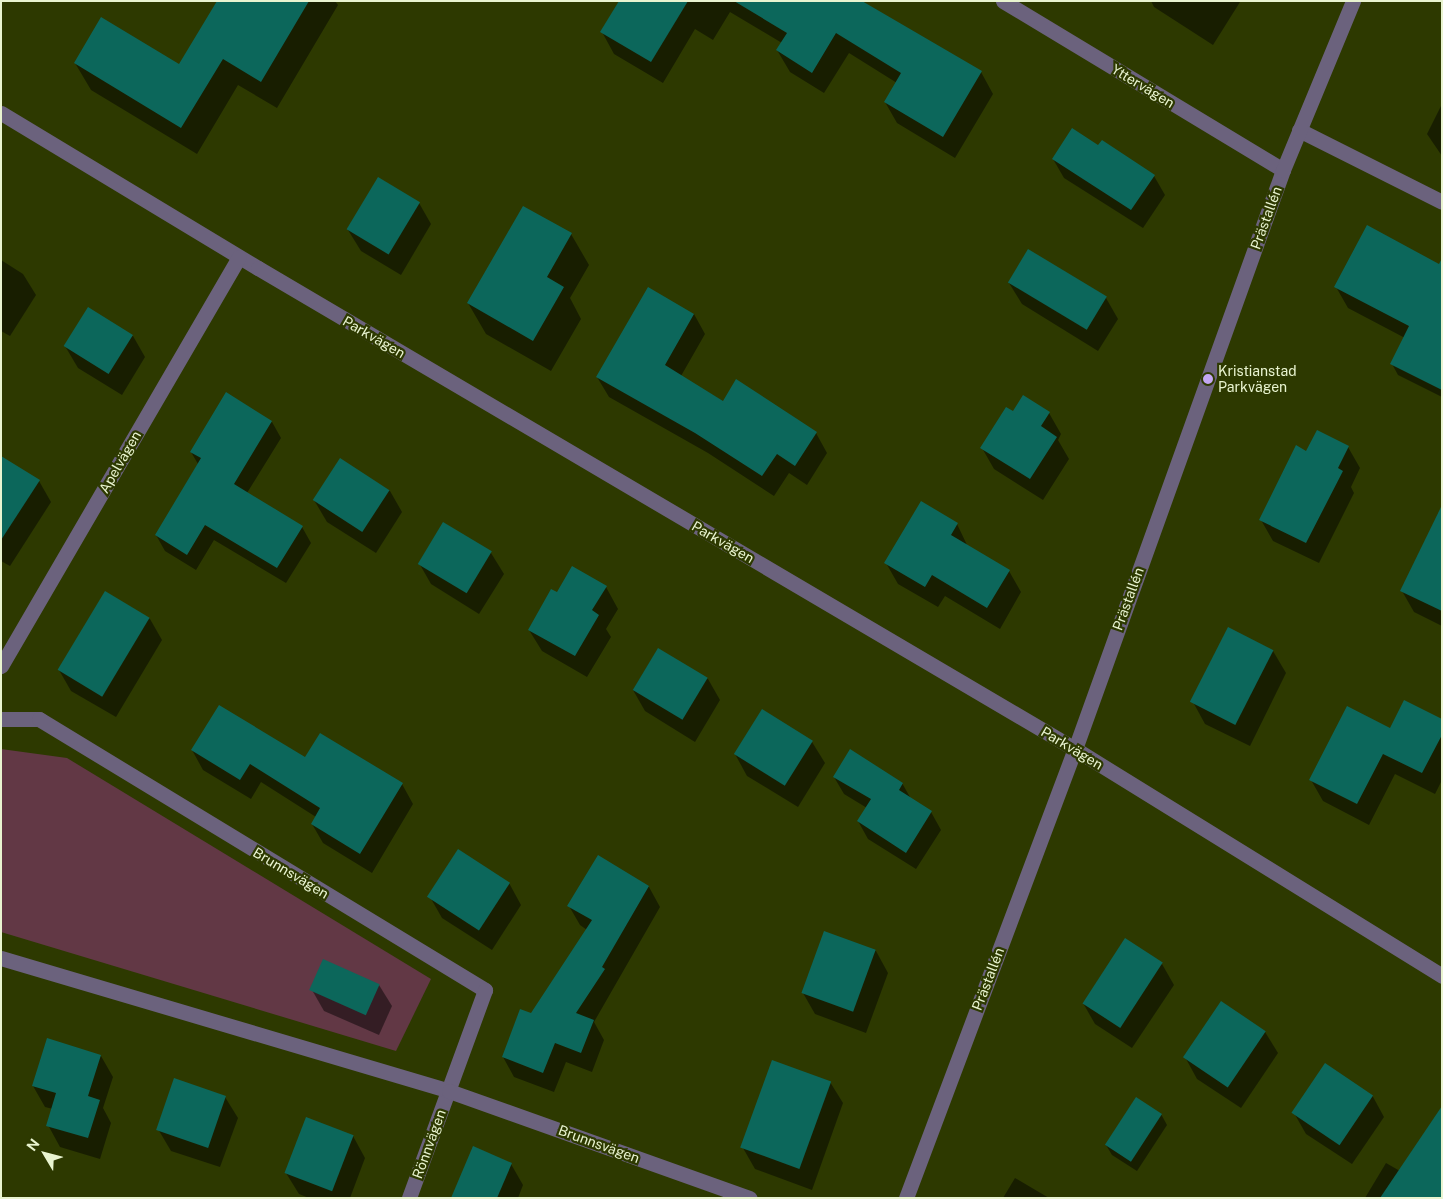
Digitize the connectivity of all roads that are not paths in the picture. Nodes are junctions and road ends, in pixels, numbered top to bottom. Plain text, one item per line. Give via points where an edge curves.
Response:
1 (1003, 1) edge
2 (1353, 1) edge
3 (1, 113) edge
4 (1299, 130) junction
5 (1283, 170) junction
6 (1442, 202) edge
7 (239, 257) junction
8 (1, 666) edge
9 (1, 719) edge
10 (1075, 749) junction
11 (1, 958) edge
12 (1442, 976) edge
13 (449, 1090) junction
14 (409, 1198) edge
15 (750, 1198) edge
16 (906, 1198) edge

1 - 5 street, Yttervägen
2 - 4 street, Prästallén
3 - 7 street, Parkvägen
4 - 5 street, Prästallén
4 - 6 street
5 - 10 street, Prästallén
7 - 8 street, Apelvägen
7 - 10 street, Parkvägen
9 - 13 street, Brunnsvägen via 39,719 485,990
10 - 12 street, Parkvägen
10 - 16 street, Prästallén
11 - 13 street, Brunnsvägen
13 - 14 street, Rönnvägen
13 - 15 street, Brunnsvägen

